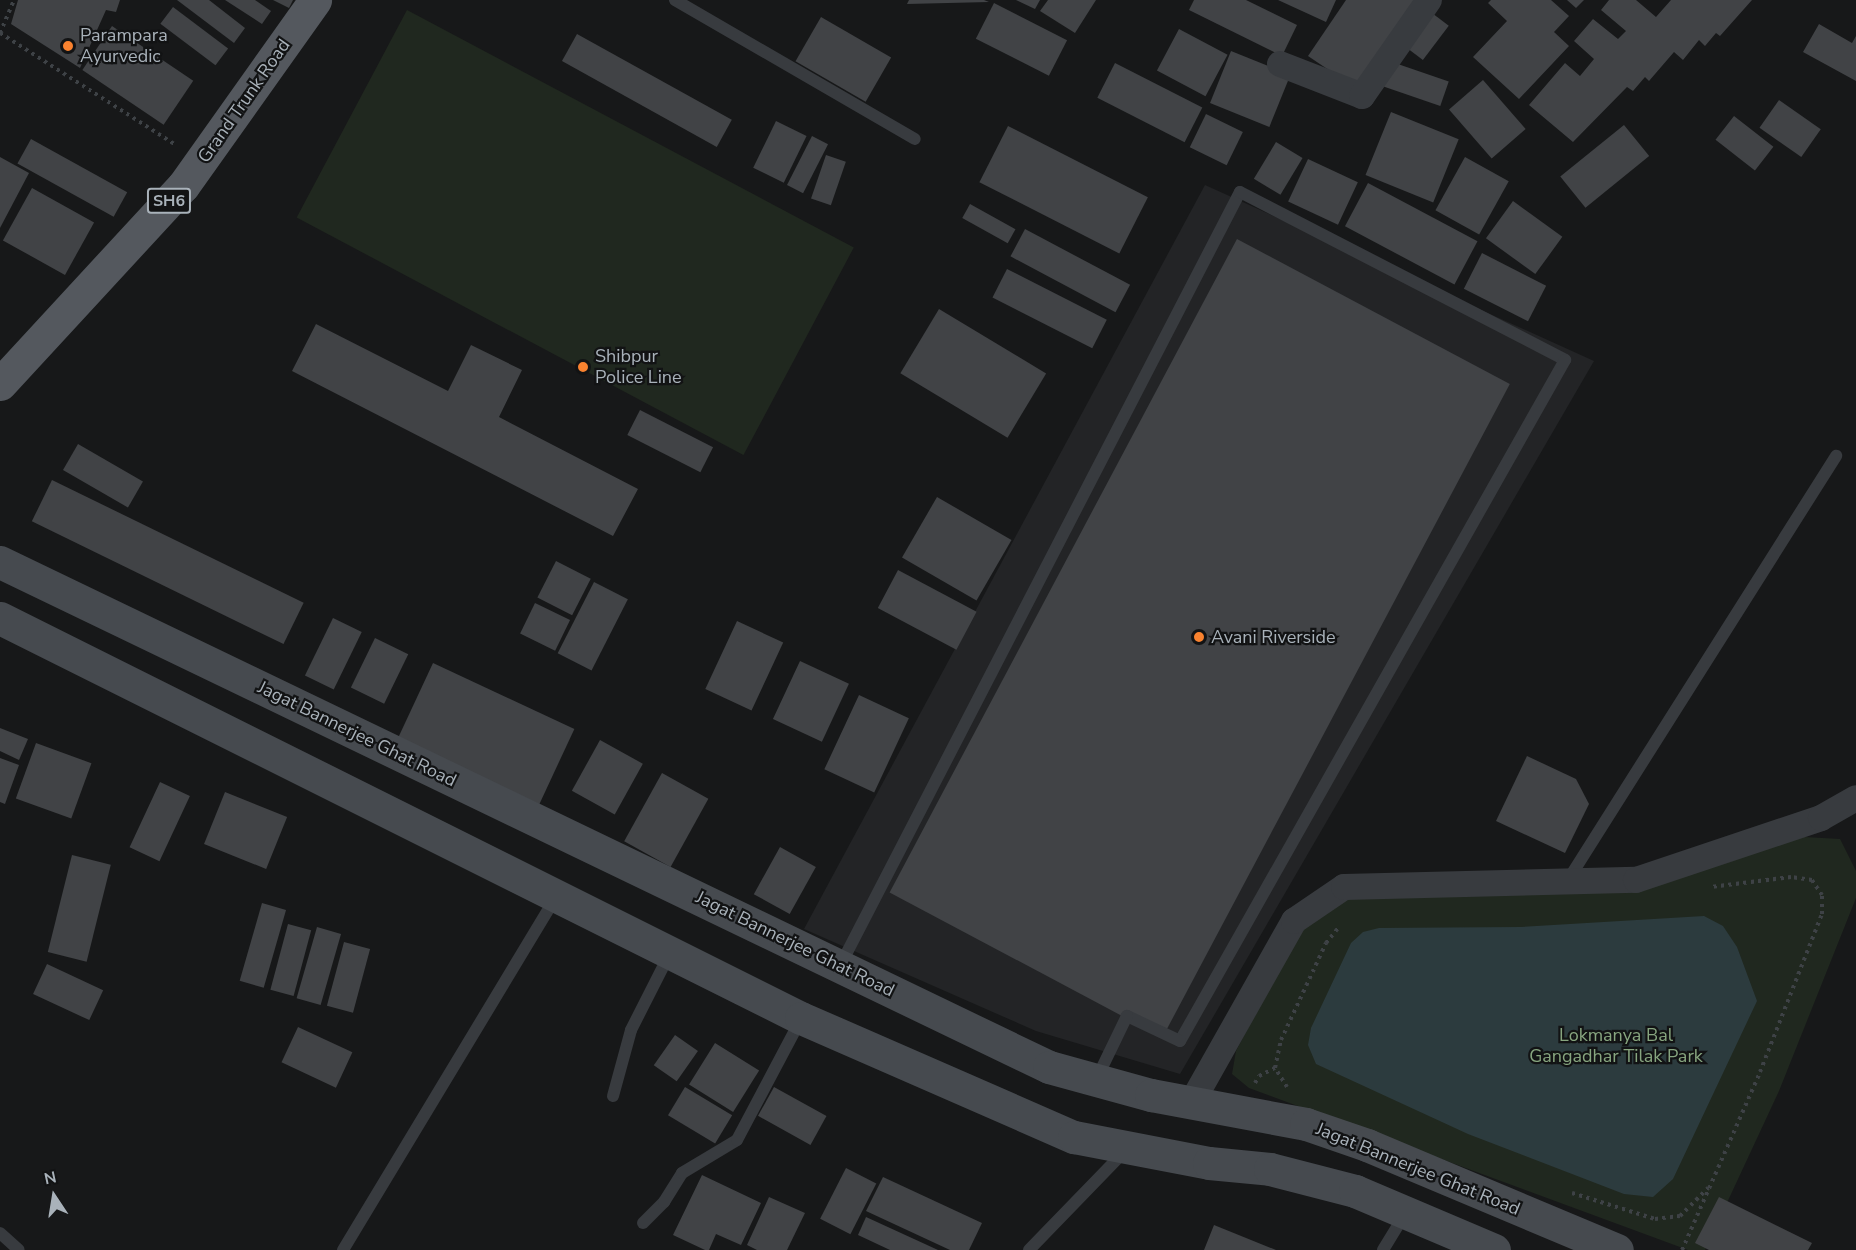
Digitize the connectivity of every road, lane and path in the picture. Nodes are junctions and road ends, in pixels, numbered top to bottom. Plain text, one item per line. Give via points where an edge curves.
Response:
1 (14, 0) edge
2 (315, 0) edge
3 (675, 0) edge
4 (1429, 0) edge
5 (0, 33) edge
6 (1280, 64) dead end
7 (915, 139) dead end
8 (202, 161) junction
9 (0, 384) edge
10 (1836, 456) dead end
11 (0, 562) edge
12 (0, 618) edge
13 (1856, 798) edge
14 (1568, 880) junction
15 (1704, 888) dead end
16 (556, 896) junction
17 (1347, 917) dead end
18 (670, 952) junction
19 (841, 964) junction
20 (801, 1018) junction
21 (1095, 1082) junction
22 (1289, 1090) dead end
23 (613, 1096) dead end
24 (1192, 1102) junction
25 (1126, 1149) junction
26 (1708, 1188) junction
27 (1563, 1190) dead end
28 (1407, 1210) junction
29 (643, 1223) dead end
30 (0, 1233) edge
31 (20, 1250) edge
32 (343, 1250) edge
33 (1029, 1250) edge
34 (1383, 1250) edge
35 (1494, 1250) edge
36 (1617, 1250) edge
37 (1682, 1250) edge

1 - 5 path
2 - 8 main road, Grand Trunk Road / SH6
3 - 7 lane
4 - 6 street via 1362,96
5 - 8 path
8 - 9 main road, Grand Trunk Road / SH6
10 - 14 lane
11 - 19 main road, Jagat Bannerjee Ghat Road
12 - 16 main road
13 - 14 street via 1821,818 1636,880
14 - 24 street via 1344,887 1294,921
15 - 26 path via 1791,877 1812,880 1821,895 1822,914
16 - 18 main road
16 - 32 lane
17 - 22 path via 1326,943 1281,1040 1275,1068
18 - 20 main road
18 - 23 lane via 631,1030
19 - 21 main road, Jagat Bannerjee Ghat Road via 1049,1067
19 - 21 lane via 1240,192 1565,360 1180,1041 1126,1016
20 - 25 main road via 1074,1137
20 - 29 lane via 737,1140 682,1173 664,1202
21 - 24 main road, Jagat Bannerjee Ghat Road
24 - 36 main road, Jagat Bannerjee Ghat Road via 1306,1124 1367,1145
25 - 28 main road via 1269,1169 1355,1191
25 - 33 lane
26 - 27 path via 1680,1216 1654,1219
26 - 37 path
28 - 34 lane
28 - 35 main road
30 - 31 lane

